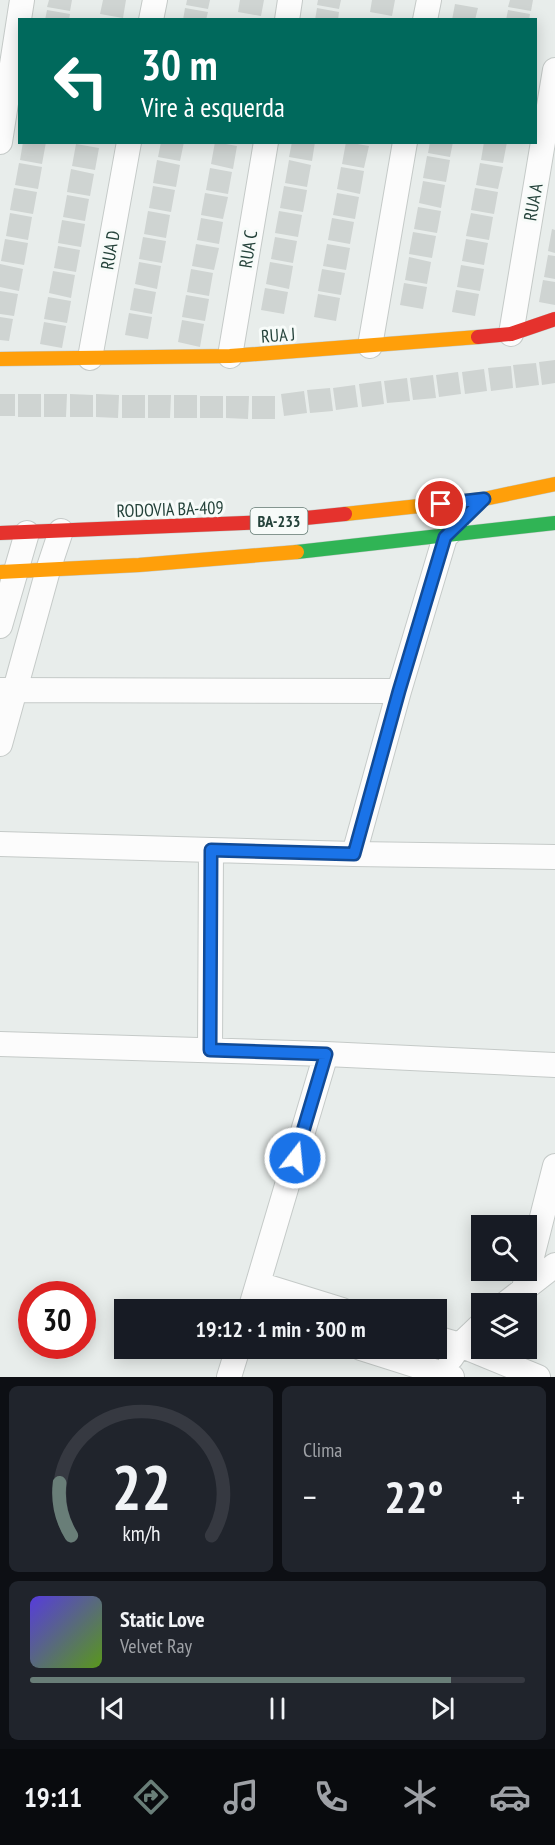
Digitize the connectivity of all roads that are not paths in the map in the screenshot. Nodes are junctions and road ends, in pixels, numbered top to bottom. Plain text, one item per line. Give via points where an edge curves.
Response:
1 (22, 0) edge
2 (155, 0) edge
3 (290, 0) edge
4 (429, 0) edge
5 (19, 18) edge
6 (151, 18) edge
7 (286, 18) edge
8 (425, 18) edge
9 (18, 26) edge
10 (555, 70) edge
11 (0, 142) edge
12 (129, 144) edge
13 (266, 144) edge
14 (405, 144) edge
15 (555, 319) edge
16 (511, 334) junction
17 (370, 346) junction
18 (230, 356) junction
19 (0, 358) edge
20 (90, 358) junction
21 (555, 484) edge
22 (484, 499) junction
23 (555, 523) edge
24 (61, 531) junction
25 (0, 533) edge
26 (27, 533) junction
27 (445, 537) junction
28 (48, 570) junction
29 (8, 571) edge
30 (0, 626) edge
31 (8, 690) edge
32 (399, 691) junction
33 (0, 744) edge
34 (0, 844) edge
35 (211, 850) junction
36 (354, 854) junction
37 (555, 857) edge
38 (0, 1044) edge
39 (210, 1050) junction
40 (326, 1054) junction
41 (555, 1065) edge
42 (555, 1166) edge
43 (555, 1265) edge
44 (258, 1284) junction
45 (524, 1288) junction
46 (518, 1293) edge
47 (253, 1299) edge
48 (306, 1299) edge
49 (471, 1334) edge
50 (447, 1341) edge
51 (460, 1345) junction
52 (235, 1359) edge
53 (394, 1359) edge
54 (443, 1375) edge
55 (230, 1377) edge
56 (538, 1377) edge

1 - 5 street
2 - 6 street
3 - 7 street
4 - 8 street
9 - 11 street
10 - 16 street, RUA A
12 - 20 street, RUA D
13 - 18 street, RUA C
14 - 17 street
15 - 16 street, RUA J
16 - 17 street, RUA J
17 - 18 street, RUA J
18 - 20 street, RUA J
19 - 20 street, RUA J
21 - 22 street, RODOVIA BA-409 / BA-233
22 - 24 street, RODOVIA BA-409 / BA-233 via 266,522
22 - 27 street
23 - 27 street
24 - 26 street, RODOVIA BA-409 / BA-233
24 - 28 street
25 - 26 street, RODOVIA BA-409 / BA-233
26 - 29 street
27 - 28 street
27 - 32 street
28 - 29 street
28 - 31 street
29 - 30 street
31 - 32 street
31 - 33 street
32 - 36 street
34 - 35 street
35 - 36 street
35 - 39 street
36 - 37 street
38 - 39 street
39 - 40 street
40 - 41 street
40 - 44 street
42 - 45 street
43 - 45 street
44 - 47 street
44 - 48 street
45 - 46 street
49 - 51 street
50 - 51 street
51 - 54 street
51 - 56 street
52 - 55 street
53 - 54 street

